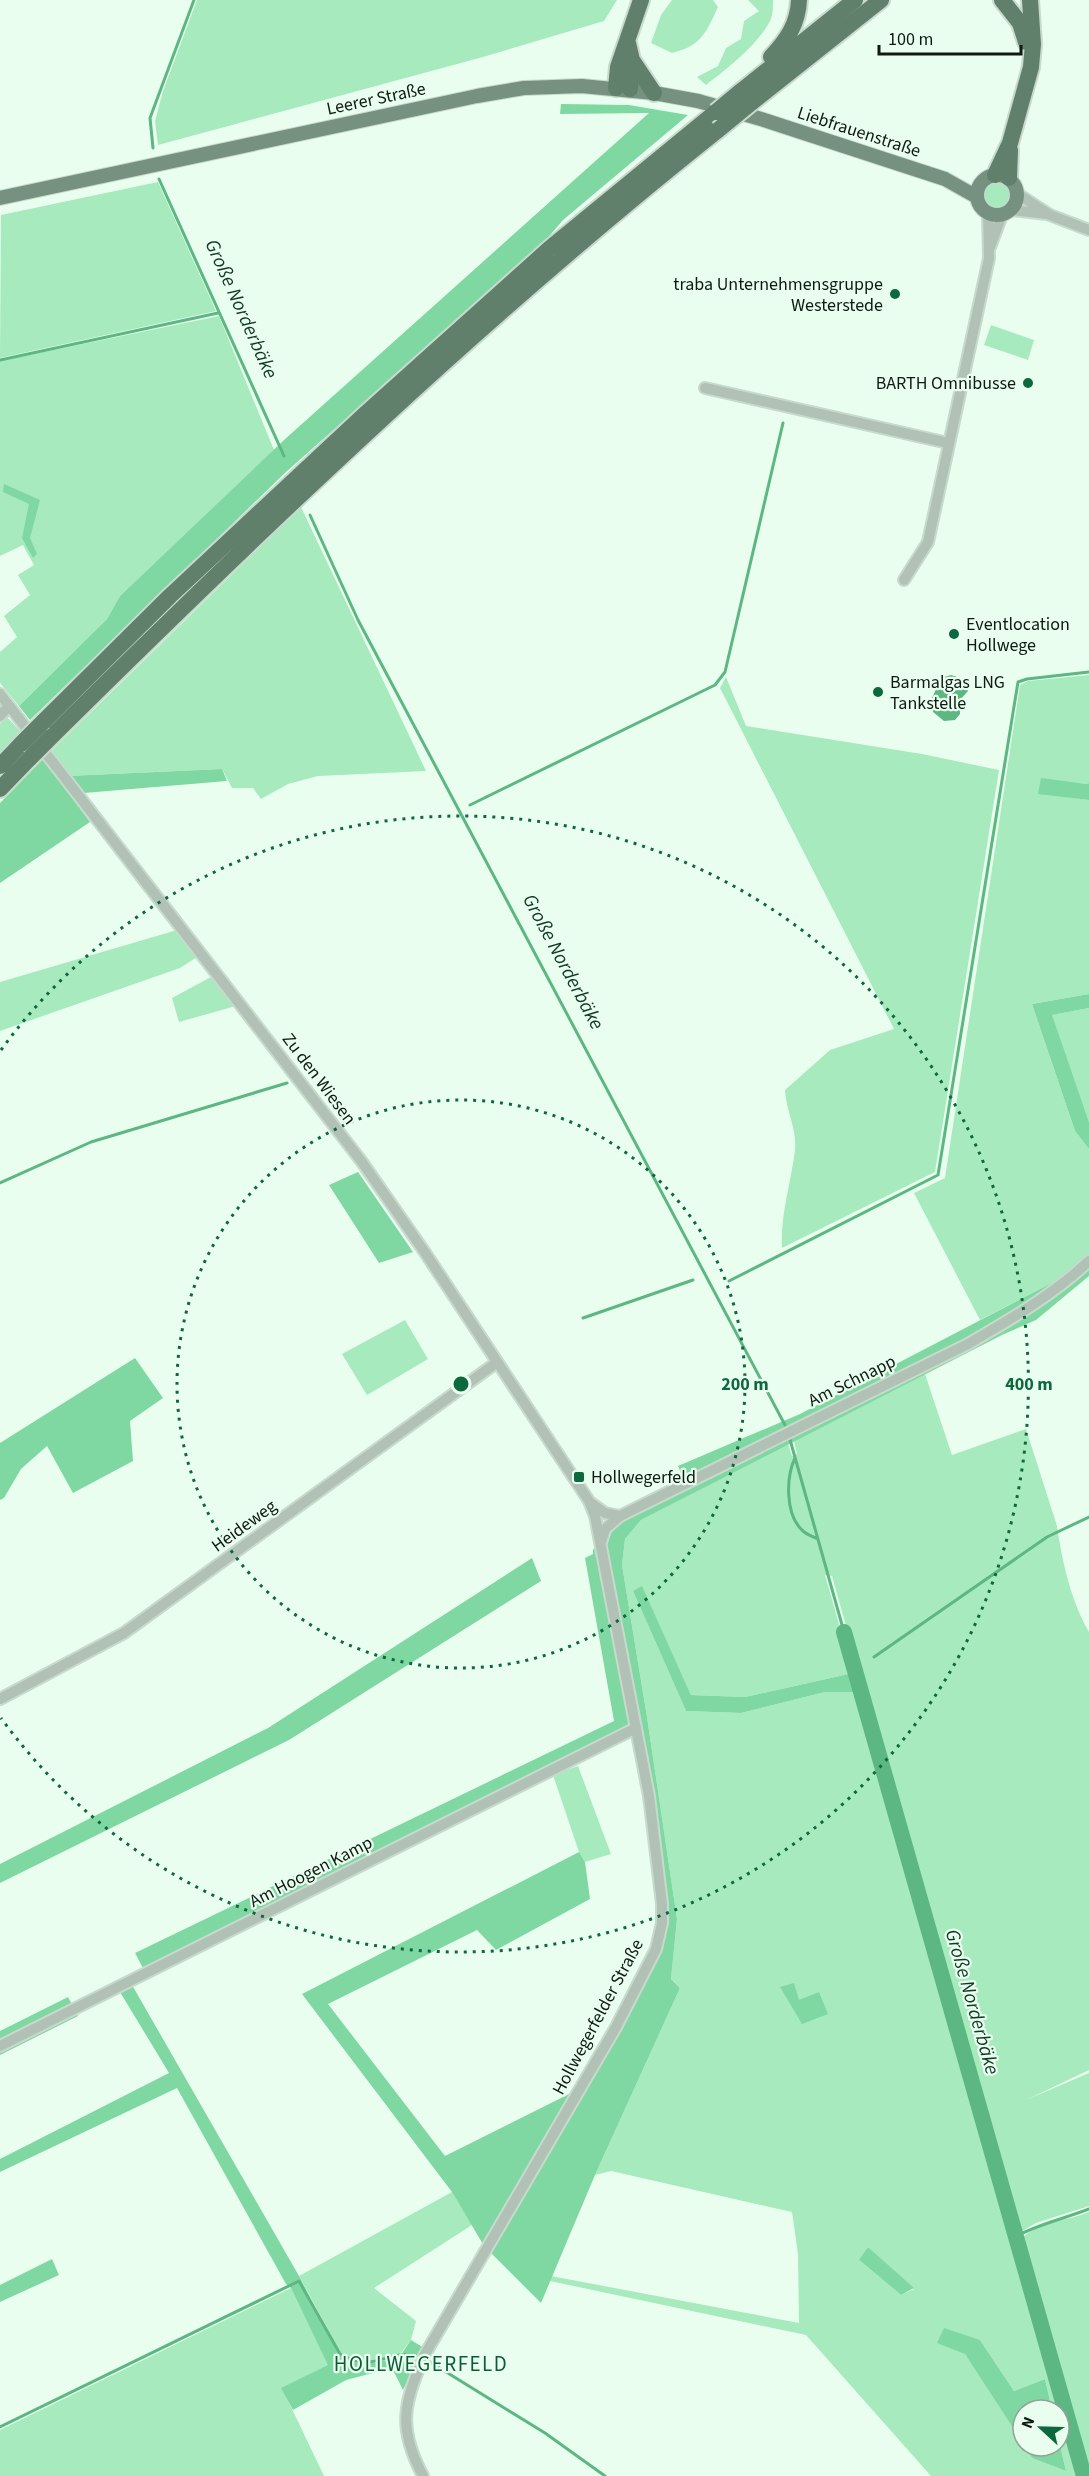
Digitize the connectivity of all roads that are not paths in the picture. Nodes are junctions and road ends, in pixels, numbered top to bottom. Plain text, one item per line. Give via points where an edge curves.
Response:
1 (641, 0) edge
2 (799, 0) edge
3 (855, 0) edge
4 (881, 0) edge
5 (896, 0) edge
6 (1002, 0) edge
7 (1030, 0) edge
8 (845, 28) junction
9 (627, 42) junction
10 (632, 60) junction
11 (1031, 67) junction
12 (623, 89) junction
13 (654, 93) junction
14 (746, 97) junction
15 (761, 119) joint
16 (995, 178) junction
17 (945, 179) junction
18 (1018, 194) junction
19 (0, 198) edge
20 (977, 198) junction
21 (1000, 213) junction
22 (1050, 215) junction
23 (1089, 230) edge
24 (705, 388) dead end
25 (948, 443) junction
26 (904, 580) dead end
27 (0, 694) edge
28 (9, 706) junction
29 (0, 716) edge
30 (48, 729) junction
31 (26, 751) junction
32 (0, 766) edge
33 (0, 789) edge
34 (1089, 1261) edge
35 (496, 1363) junction
36 (589, 1501) junction
37 (620, 1516) junction
38 (601, 1542) junction
39 (0, 1699) edge
40 (636, 1728) junction
41 (0, 2046) edge
42 (423, 2476) edge

1 - 9 highway
2 - 14 highway via 789,35 748,76
3 - 14 highway
4 - 8 highway
5 - 8 highway via 872,17
6 - 11 highway via 1020,23
7 - 11 highway
8 - 14 highway
9 - 10 highway
9 - 12 highway via 618,67
10 - 12 highway
10 - 13 highway
11 - 16 highway via 1010,143
12 - 13 main road, Leerer Straße
12 - 19 main road, Leerer Straße via 573,86 500,92
13 - 15 main road, Leerer Straße
14 - 30 highway, bridge via 718,130 537,281
14 - 30 highway, bridge via 700,124 549,249 364,414 171,596
15 - 17 main road, Liebfrauenstraße
16 - 17 main road, Liebfrauenstraße
16 - 18 main road
16 - 20 main road
17 - 20 main road, Liebfrauenstraße
18 - 21 main road
18 - 22 street
20 - 21 main road via 979,204
21 - 22 street
21 - 25 street
22 - 23 street
24 - 25 street
25 - 26 street via 928,542
27 - 28 street, Zu den Wiesen
28 - 29 street
28 - 35 street, Zu den Wiesen via 362,1162
30 - 31 highway, bridge
31 - 32 highway
31 - 33 highway
34 - 37 street, Am Schnapp via 1023,1312 968,1344
35 - 36 street, Zu den Wiesen
35 - 39 street, Heideweg via 124,1633
36 - 37 street via 605,1513
36 - 38 street, Hollwegerfelder Straße
37 - 38 street, Am Schnapp via 605,1529
38 - 40 street, Hollwegerfelder Straße
40 - 41 street, Am Hoogen Kamp
40 - 42 street, Hollwegerfelder Straße via 662,1904 656,1949 616,2027 424,2356 406,2406 409,2442

